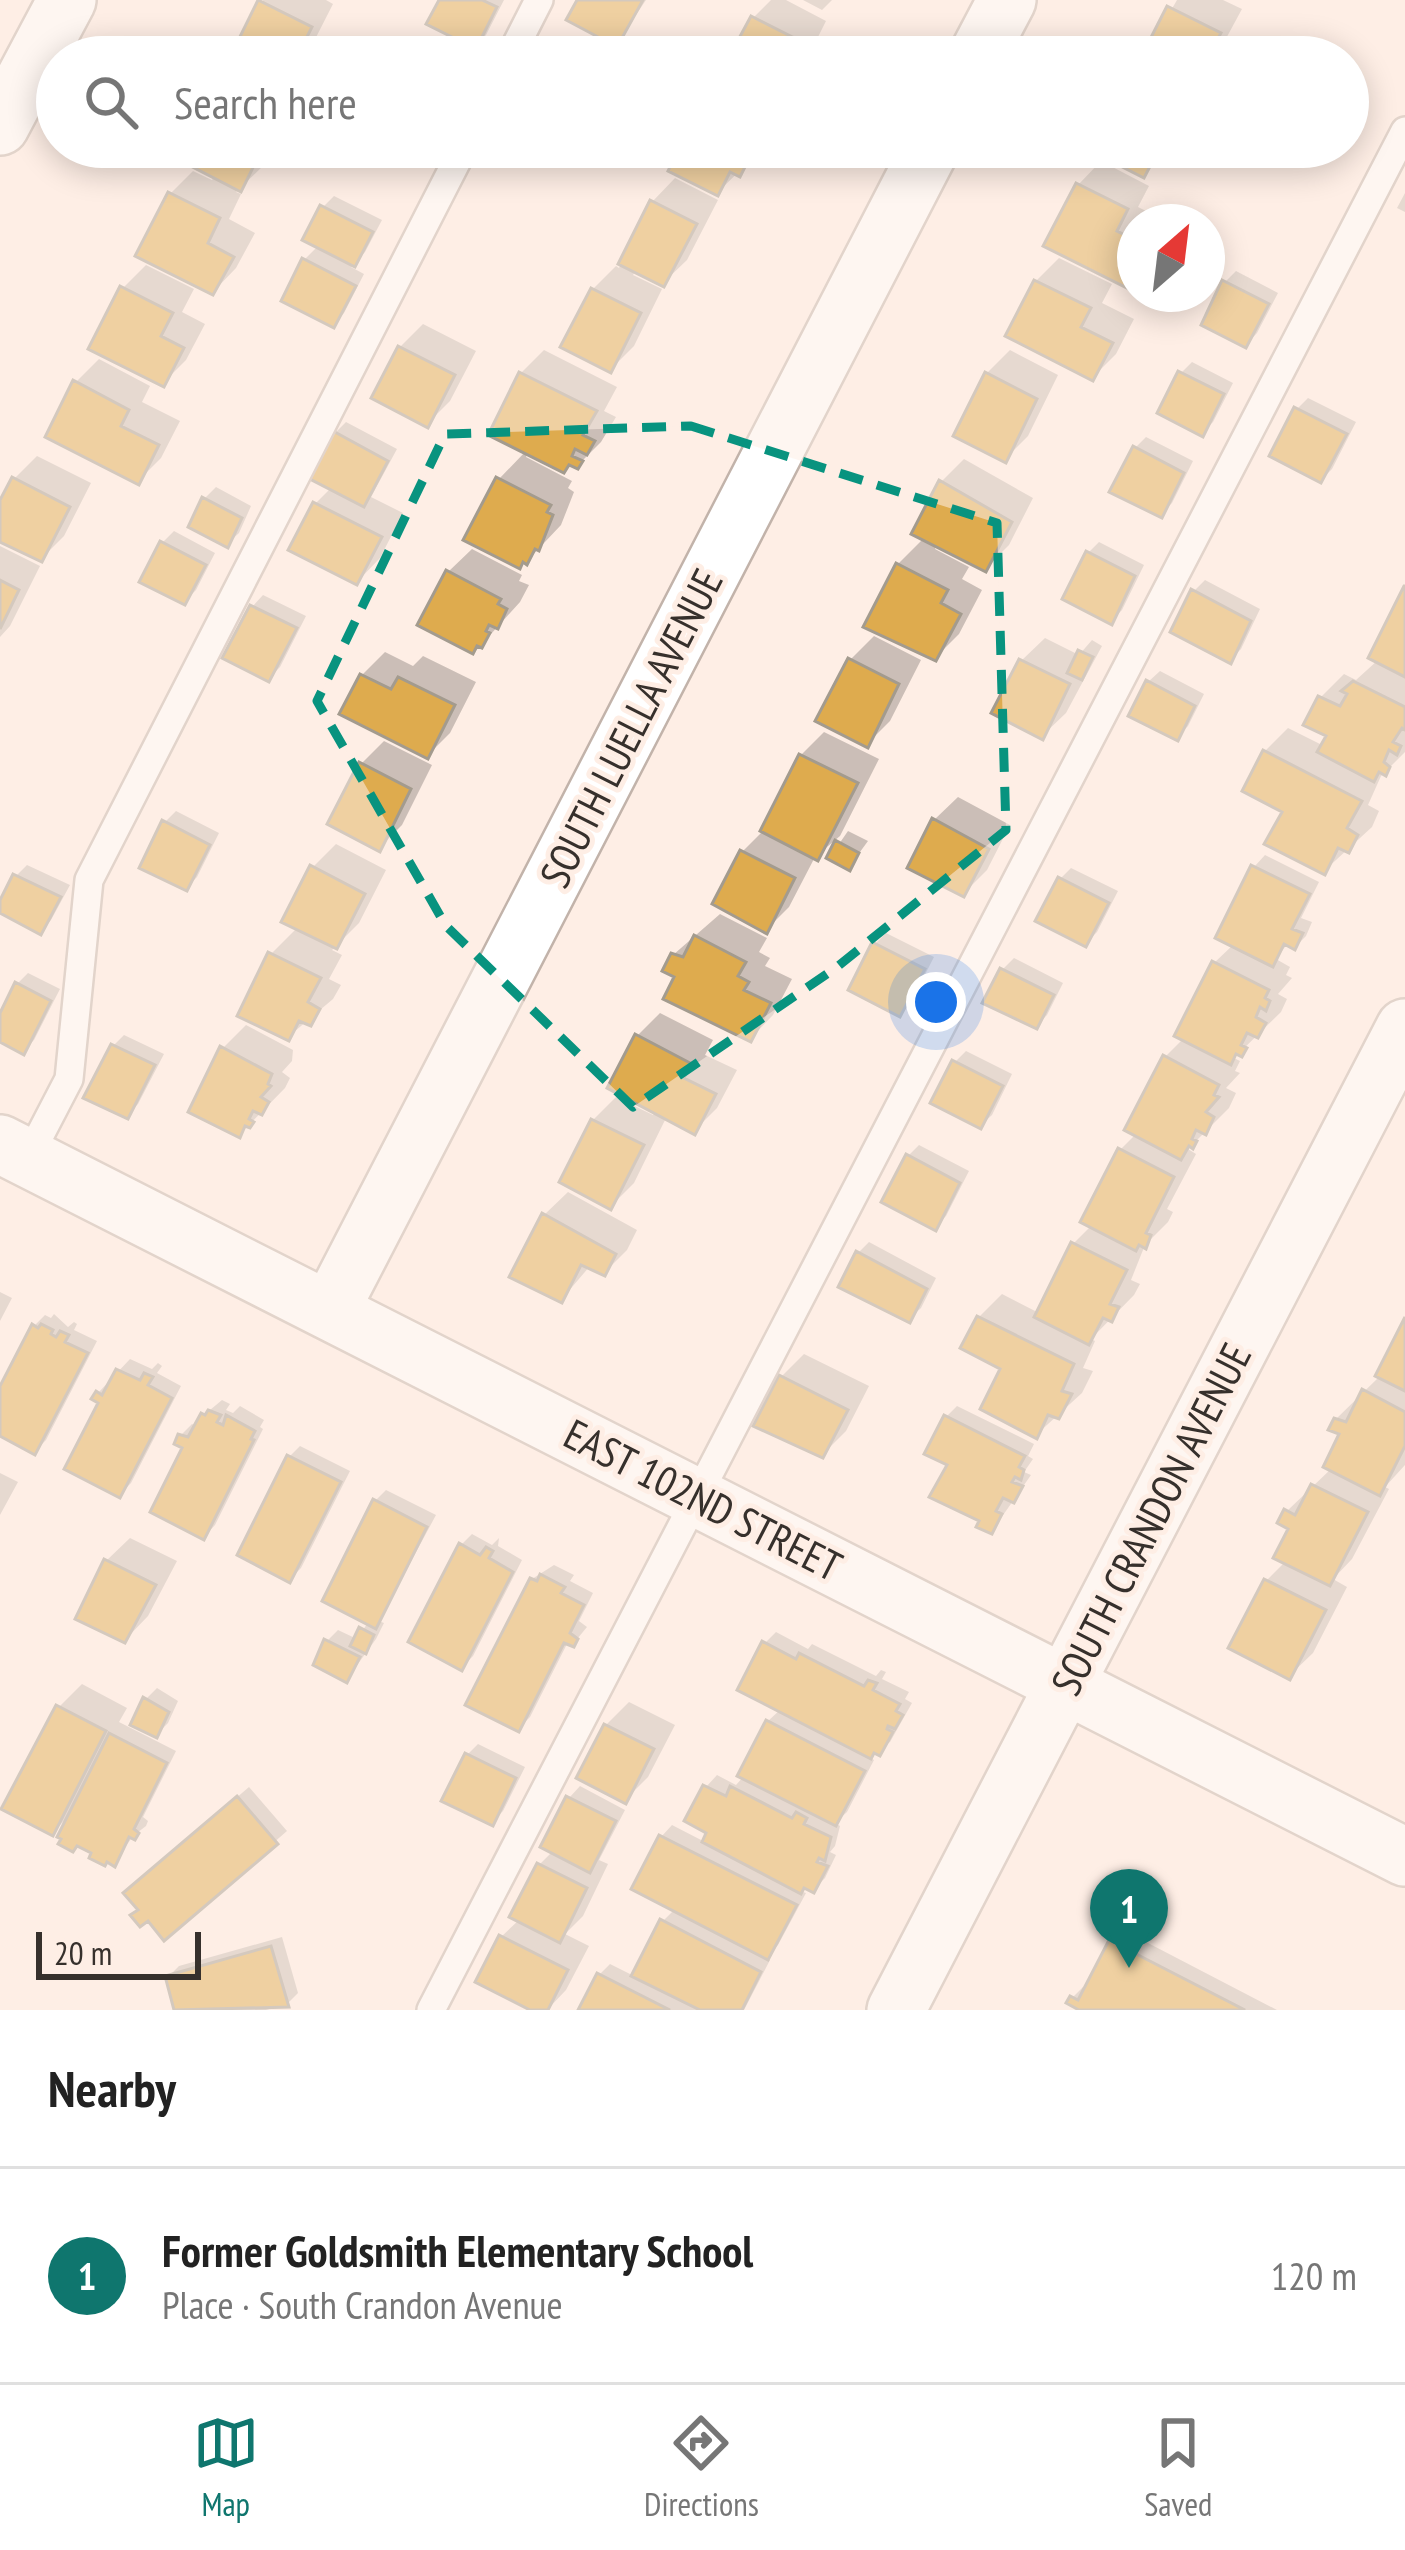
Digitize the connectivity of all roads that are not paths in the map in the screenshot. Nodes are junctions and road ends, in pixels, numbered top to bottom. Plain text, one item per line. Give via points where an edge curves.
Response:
1 (67, 0) edge
2 (539, 0) edge
3 (1007, 0) edge
4 (48, 36) edge
5 (521, 36) edge
6 (988, 36) edge
7 (36, 58) edge
8 (0, 126) edge
9 (1405, 131) edge
10 (453, 168) edge
11 (920, 168) edge
12 (1405, 1028) edge
13 (14, 1151) edge
14 (330, 1310) junction
15 (695, 1496) junction
16 (1065, 1685) junction
17 (1405, 1857) edge
18 (431, 2010) edge
19 (896, 2010) edge

1 - 4 street
2 - 5 lane
3 - 6 street
7 - 8 street
9 - 15 lane
10 - 13 lane via 89,880 69,1079
11 - 14 street, SOUTH LUELLA AVENUE
12 - 16 street, SOUTH CRANDON AVENUE
13 - 14 street, EAST 102ND STREET
14 - 15 street, EAST 102ND STREET
15 - 16 street, EAST 102ND STREET
15 - 18 lane
16 - 17 street, EAST 102ND STREET
16 - 19 street, SOUTH CRANDON AVENUE

